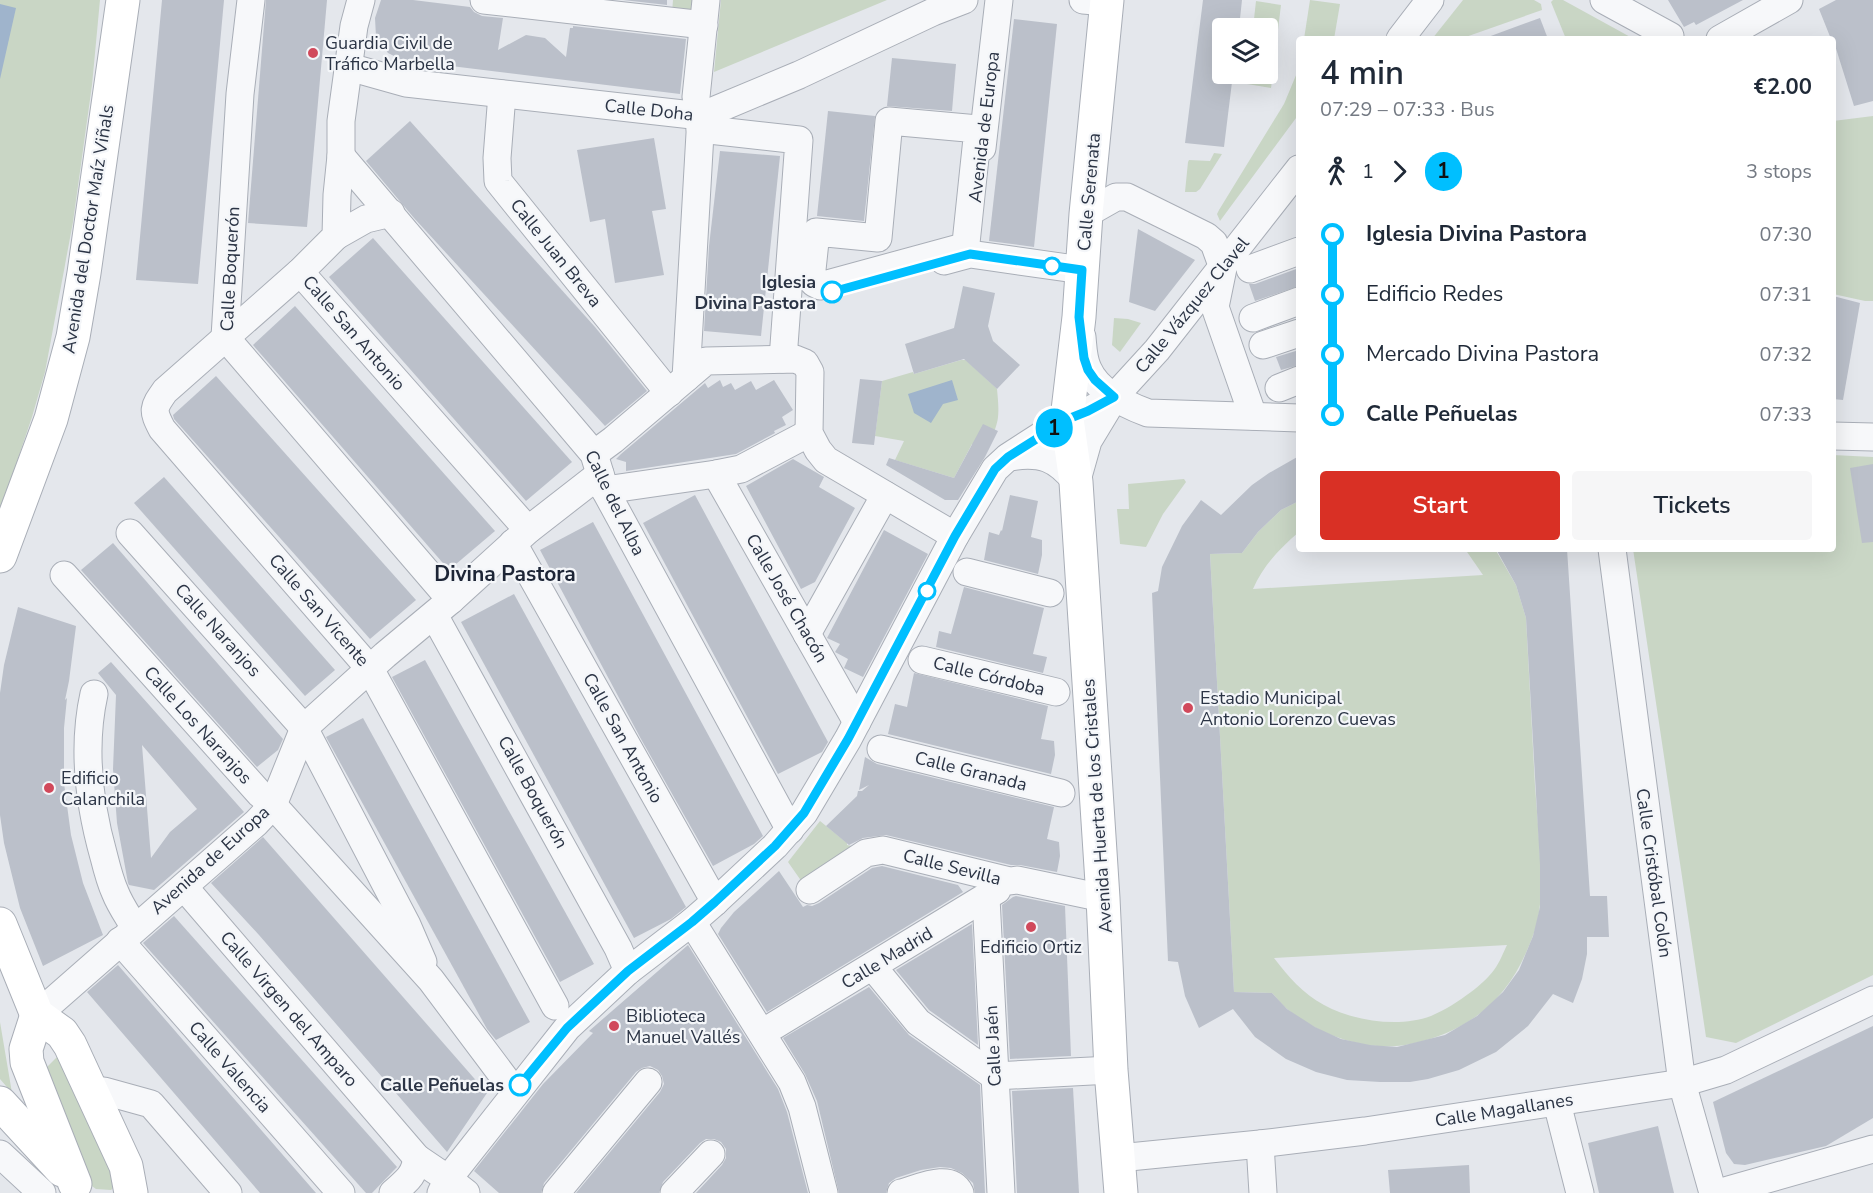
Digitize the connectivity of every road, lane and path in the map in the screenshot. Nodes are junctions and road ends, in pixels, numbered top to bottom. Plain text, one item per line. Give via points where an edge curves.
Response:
1 (251, 0) edge
2 (361, 0) edge
3 (484, 0) edge
4 (964, 0) edge
5 (999, 0) edge
6 (1430, 0) edge
7 (1604, 0) edge
8 (1645, 0) edge
9 (1789, 0) edge
10 (1099, 1) edge
11 (123, 2) edge
12 (705, 13) edge
13 (1402, 36) edge
14 (1667, 36) edge
15 (1670, 36) edge
16 (1725, 36) edge
17 (349, 67) junction
18 (502, 94) junction
19 (699, 114) junction
20 (341, 156) junction
21 (1296, 174) edge
22 (390, 213) junction
23 (1086, 214) junction
24 (816, 232) joint
25 (336, 236) junction
26 (1296, 252) edge
27 (970, 254) junction
28 (1223, 268) junction
29 (1250, 269) dead end
30 (1082, 270) junction
31 (300, 272) junction
32 (1296, 302) edge
33 (787, 304) junction
34 (1079, 317) junction
35 (1253, 318) dead end
36 (1296, 334) edge
37 (225, 337) junction
38 (1263, 345) dead end
39 (783, 359) junction
40 (678, 385) junction
41 (1114, 397) junction
42 (1253, 416) junction
43 (1296, 418) edge
44 (1068, 419) junction
45 (809, 433) junction
46 (1836, 436) edge
47 (1873, 437) edge
48 (1008, 457) junction
49 (599, 473) junction
50 (716, 474) junction
51 (1076, 482) junction
52 (885, 495) junction
53 (130, 533) dead end
54 (520, 536) junction
55 (955, 536) junction
56 (1612, 552) edge
57 (0, 556) edge
58 (967, 572) dead end
59 (64, 575) dead end
60 (1050, 593) dead end
61 (442, 608) junction
62 (807, 634) junction
63 (922, 660) dead end
64 (370, 669) junction
65 (1056, 692) dead end
66 (94, 694) dead end
67 (857, 722) junction
68 (304, 728) junction
69 (881, 749) dead end
70 (1061, 793) dead end
71 (273, 805) junction
72 (790, 830) junction
73 (1010, 881) junction
74 (184, 886) junction
75 (810, 890) dead end
76 (986, 898) junction
77 (1103, 898) junction
78 (715, 902) junction
79 (692, 922) junction
80 (0, 924) edge
81 (127, 934) junction
82 (873, 967) junction
83 (628, 971) junction
84 (430, 980) junction
85 (1873, 1000) edge
86 (555, 1006) dead end
87 (37, 1015) junction
88 (762, 1033) junction
89 (1111, 1070) junction
90 (994, 1076) junction
91 (648, 1082) dead end
92 (1682, 1083) junction
93 (92, 1091) junction
94 (515, 1092) junction
95 (1557, 1102) junction
96 (0, 1103) edge
97 (1260, 1144) junction
98 (1873, 1149) edge
99 (0, 1154) edge
100 (711, 1154) dead end
101 (417, 1158) junction
102 (1119, 1158) junction
103 (452, 1188) edge
104 (79, 1189) edge
105 (130, 1191) edge
106 (42, 1193) edge
107 (228, 1193) edge
108 (341, 1193) edge
109 (393, 1193) edge
110 (556, 1193) edge
111 (674, 1193) edge
112 (824, 1193) edge
113 (901, 1193) edge
114 (960, 1193) edge
115 (1001, 1193) edge
116 (1121, 1193) edge
117 (1263, 1193) edge
118 (1580, 1193) edge
119 (1713, 1193) edge
120 (1718, 1193) edge

1 - 37 street, Calle Boquerón via 240,94
2 - 17 street
3 - 12 street
4 - 19 street, Calle Doha via 799,75
5 - 27 street, Avenida de Europa
6 - 13 street
7 - 14 street
8 - 15 street
9 - 16 street
10 - 23 main road, Calle Serenata
11 - 57 main road, Avenida del Doctor Maíz Viñals via 74,337 51,419
12 - 19 street
17 - 18 street, Calle Doha via 406,83
17 - 20 street via 341,122
18 - 19 street, Calle Doha
18 - 40 street, Calle Juan Breva via 498,181
19 - 33 street via 799,140
19 - 40 street
20 - 22 street, Calle del Alba
20 - 25 street
21 - 28 street, Calle Vázquez Clavel
22 - 25 street via 366,219
22 - 49 street, Calle del Alba
23 - 28 street via 1116,197 1127,197 1206,236 1214,243
23 - 30 main road, Calle Serenata
24 - 24 street via 811,279 820,286 963,247 978,129 889,121 878,238
25 - 31 street, Calle San Antonio
26 - 29 street
27 - 30 street
27 - 33 street
28 - 41 street, Calle Vázquez Clavel
28 - 42 street via 1215,307
30 - 34 main road, Calle Serenata
31 - 37 street, Calle San Vicente
31 - 54 street, Calle San Antonio
32 - 35 street
33 - 39 street
34 - 41 street via 1088,370
34 - 44 main road, Calle Serenata
36 - 38 street
37 - 61 street, Calle Boquerón
37 - 64 street, Calle San Vicente via 165,391 155,404 155,416 162,429
39 - 40 street, Avenida de Europa via 706,361
39 - 45 street via 805,363 810,372
40 - 49 street, Avenida de Europa
41 - 42 street via 1148,413
41 - 44 street, Calle Vázquez Clavel
41 - 51 street via 1088,441
42 - 43 street
44 - 48 street
44 - 51 main road, Avenida Huerta de los Cristales
45 - 50 street via 741,469
45 - 52 street via 826,460
46 - 47 street
48 - 51 street via 1046,457
48 - 55 street via 995,469
49 - 50 street
49 - 54 street, Avenida de Europa
49 - 72 street, Calle del Alba
50 - 62 street, Calle José Chacón
51 - 77 main road, Avenida Huerta de los Cristales
52 - 55 street
52 - 62 street
53 - 68 street, Calle Naranjos
54 - 61 street, Avenida de Europa
54 - 78 street, Calle San Antonio
55 - 67 street
56 - 92 street, Calle Cristóbal Colón
58 - 60 street
59 - 71 street, Calle Los Naranjos
61 - 64 street, Avenida de Europa
61 - 83 street, Calle Boquerón
62 - 67 street, Calle José Chacón
63 - 65 street, Calle Córdoba
64 - 68 street, Avenida de Europa
64 - 86 street, Calle San Vicente
66 - 81 street, Calle Valencia via 88,739 94,824
67 - 72 street
68 - 71 street, Avenida de Europa
68 - 84 street, Calle Los Naranjos via 407,925
69 - 70 street, Calle Granada
71 - 74 street, Avenida de Europa
71 - 84 street, Calle Los Naranjos
72 - 78 street
73 - 75 street, Calle Sevilla via 883,850 866,853
73 - 76 street, Calle Madrid
73 - 77 street, Calle Sevilla
74 - 81 street, Avenida de Europa
74 - 101 street, Calle Virgen del Amparo
76 - 82 street, Calle Madrid
76 - 90 street, Calle Jaén
77 - 89 main road, Avenida Huerta de los Cristales
78 - 79 street
79 - 83 street
79 - 88 street
80 - 87 main road
81 - 87 street, Avenida de Europa
81 - 108 street, Calle Valencia
82 - 88 street, Calle Madrid
82 - 90 street via 918,1022
83 - 94 street via 567,1028
84 - 94 street, Calle Los Naranjos
85 - 92 street, Calle Magallanes via 1726,1070
87 - 93 main road via 62,1033
87 - 104 main road via 26,1049 27,1062
88 - 112 street via 792,1082 802,1107
89 - 90 street
89 - 102 main road, Avenida Huerta de los Cristales
90 - 115 street, Calle Jaén
91 - 110 street
92 - 95 street, Calle Magallanes
92 - 119 street, Calle Cristóbal Colón
93 - 105 main road via 126,1166
93 - 107 street via 151,1104
94 - 103 street
95 - 97 street, Calle Magallanes
95 - 118 street
96 - 104 main road
97 - 102 street, Calle Magallanes
97 - 117 street
98 - 120 street
99 - 106 street
100 - 111 street
101 - 103 street, Calle Virgen del Amparo
101 - 109 street via 411,1177
102 - 116 main road, Avenida Huerta de los Cristales
113 - 114 street via 941,1182 956,1186

